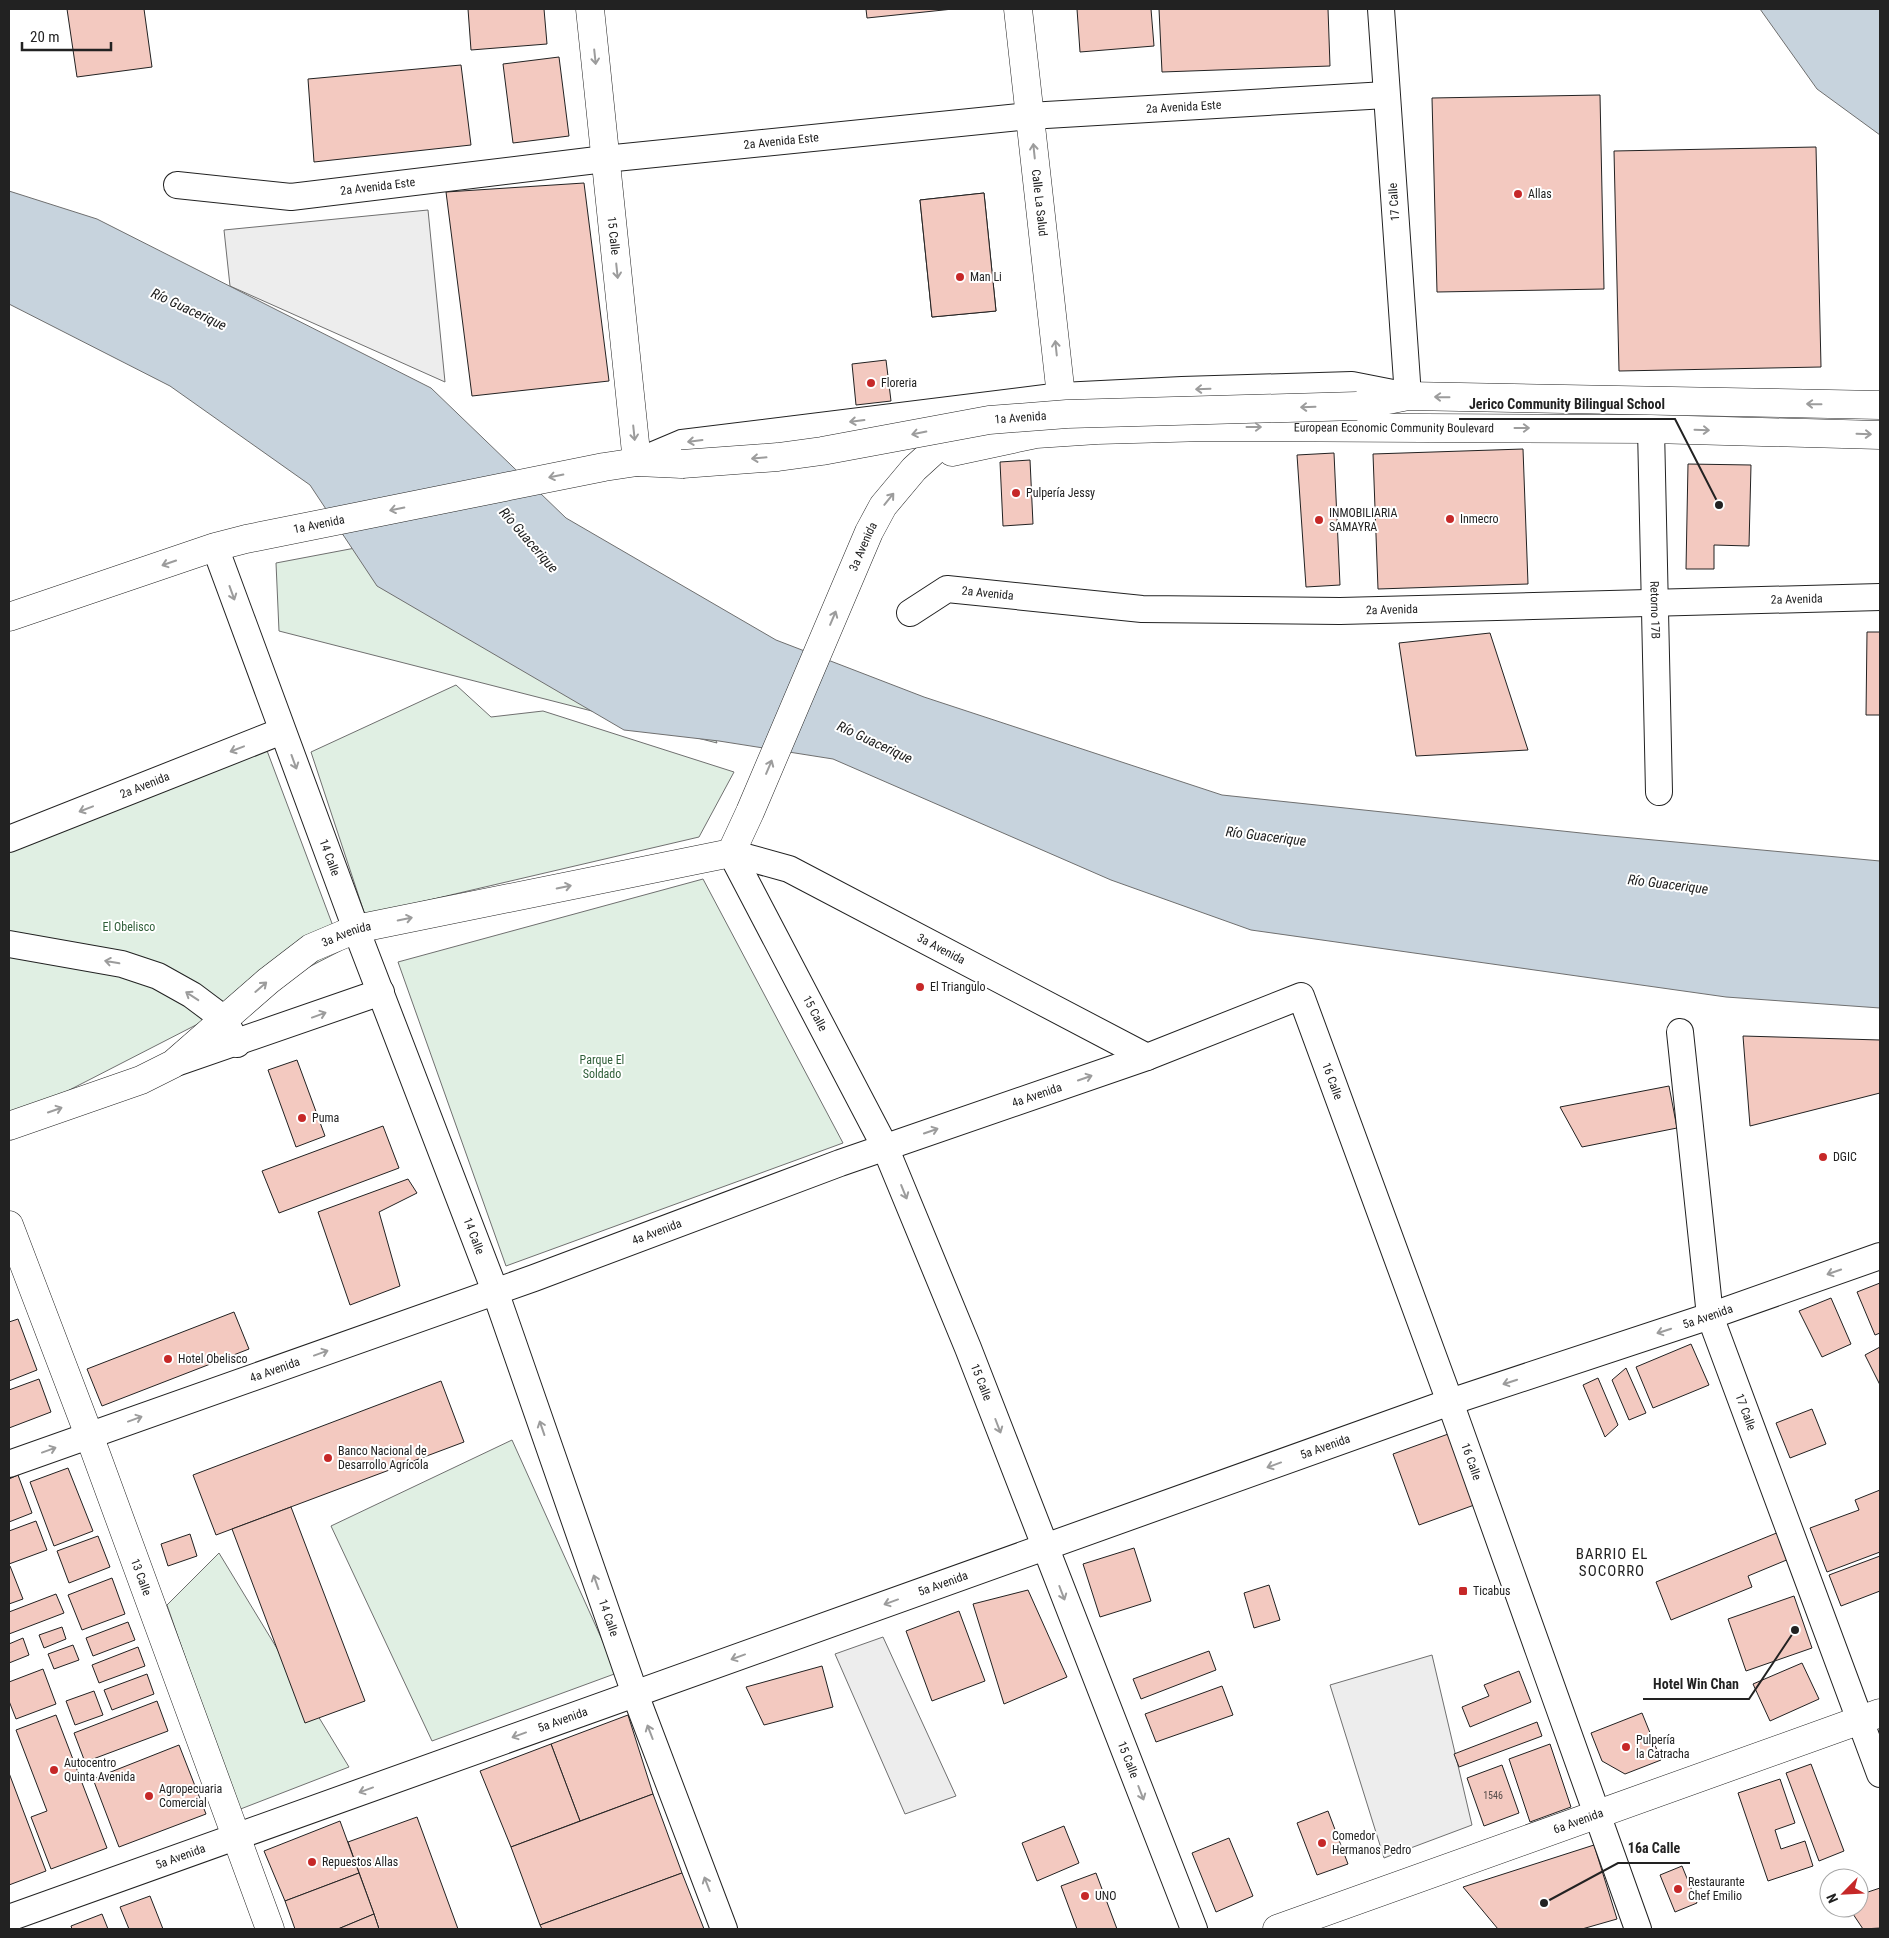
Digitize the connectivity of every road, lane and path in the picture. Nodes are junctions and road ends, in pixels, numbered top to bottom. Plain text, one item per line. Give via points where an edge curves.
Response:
1 (590, 9) edge
2 (1018, 9) edge
3 (1381, 9) edge
4 (1386, 95) junction
5 (1030, 116) junction
6 (605, 159) junction
7 (177, 185) dead end
8 (1061, 396) junction
9 (1408, 396) junction
10 (1880, 405) edge
11 (1651, 429) junction
12 (1880, 435) edge
13 (637, 462) junction
14 (914, 469) junction
15 (215, 547) junction
16 (1880, 597) edge
17 (1655, 603) junction
18 (910, 613) dead end
19 (9, 616) edge
20 (282, 731) junction
21 (1659, 792) dead end
22 (9, 839) edge
23 (731, 853) junction
24 (356, 929) junction
25 (9, 944) edge
26 (381, 992) junction
27 (1301, 996) joint
28 (224, 1019) junction
29 (1680, 1032) dead end
30 (237, 1044) junction
31 (1147, 1057) junction
32 (173, 1064) junction
33 (9, 1126) edge
34 (885, 1147) junction
35 (9, 1225) edge
36 (1880, 1256) edge
37 (494, 1291) junction
38 (1710, 1316) junction
39 (1450, 1402) junction
40 (88, 1436) junction
41 (9, 1464) edge
42 (1045, 1547) junction
43 (635, 1694) junction
44 (1870, 1717) edge
45 (1880, 1774) edge
46 (1598, 1815) junction
47 (236, 1837) junction
48 (9, 1918) edge
49 (270, 1929) edge
50 (724, 1929) edge
51 (1194, 1929) edge
52 (1277, 1929) edge
53 (1638, 1929) edge

1 -> 6 main road, 15 Calle
2 - 5 main road, Calle La Salud
3 - 4 street, 17 Calle
4 - 5 street, 2a Avenida Este
4 - 9 street, 17 Calle
5 - 6 street, 2a Avenida Este
8 -> 5 main road, Calle La Salud
6 - 7 street, 2a Avenida Este via 291,197
6 -> 13 main road, 15 Calle
9 -> 8 street via 1352,385
8 -> 13 street, 1a Avenida via 682,443
8 - 14 main road, 3a Avenida via 1052,412 1040,419 966,430 948,438
10 -> 9 main road
9 -> 13 main road, 1a Avenida, bridge via 1357,406 1067,414 989,420 778,457 682,464
11 -> 12 main road, European Economic Community Boulevard
14 -> 11 main road, European Economic Community Boulevard via 955,450 1036,434 1097,430 1206,427
11 - 17 street, Retorno 17B
13 -> 15 main road, 1a Avenida
23 -> 14 main road, 3a Avenida via 869,532 883,506
15 -> 19 main road, 1a Avenida
15 -> 20 street, 14 Calle
16 - 17 street, 2a Avenida
17 - 18 street, 2a Avenida via 1340,611 1142,609 947,589
17 - 21 street, Retorno 17B
20 -> 22 street, 2a Avenida
20 -> 24 street, 14 Calle
24 -> 23 main road, 3a Avenida
23 - 31 street, 3a Avenida via 789,869
23 - 34 street, 15 Calle
24 - 26 street, 14 Calle
28 -> 24 main road, 3a Avenida via 311,948
28 -> 25 street via 192,995 158,976 122,964
30 -> 26 street
26 - 37 street, 14 Calle
27 - 31 street, 4a Avenida
27 - 39 street, 16 Calle
28 - 30 street
28 - 32 main road, 3a Avenida
29 - 38 street, 17 Calle
30 - 32 street
34 -> 31 street, 4a Avenida
33 -> 32 main road, 3a Avenida via 141,1080
34 - 37 street, 4a Avenida
34 -> 42 street, 15 Calle
35 - 40 main road, 13 Calle
36 -> 38 street, 5a Avenida
40 -> 37 street, 4a Avenida
43 -> 37 street, 14 Calle
38 -> 39 street, 5a Avenida
38 - 44 street, 17 Calle
39 -> 42 street, 5a Avenida
39 - 46 street, 16 Calle
41 -> 40 street, 4a Avenida
40 - 47 main road, 13 Calle
42 -> 43 street, 5a Avenida
42 -> 51 street, 15 Calle
43 -> 47 street, 5a Avenida
50 -> 43 street, 14 Calle
44 - 45 street, 17 Calle
44 - 46 main road, 6a Avenida
46 - 52 main road, 6a Avenida
46 - 53 street, 16 Calle
47 - 48 street, 5a Avenida
47 - 49 main road, 13 Calle

